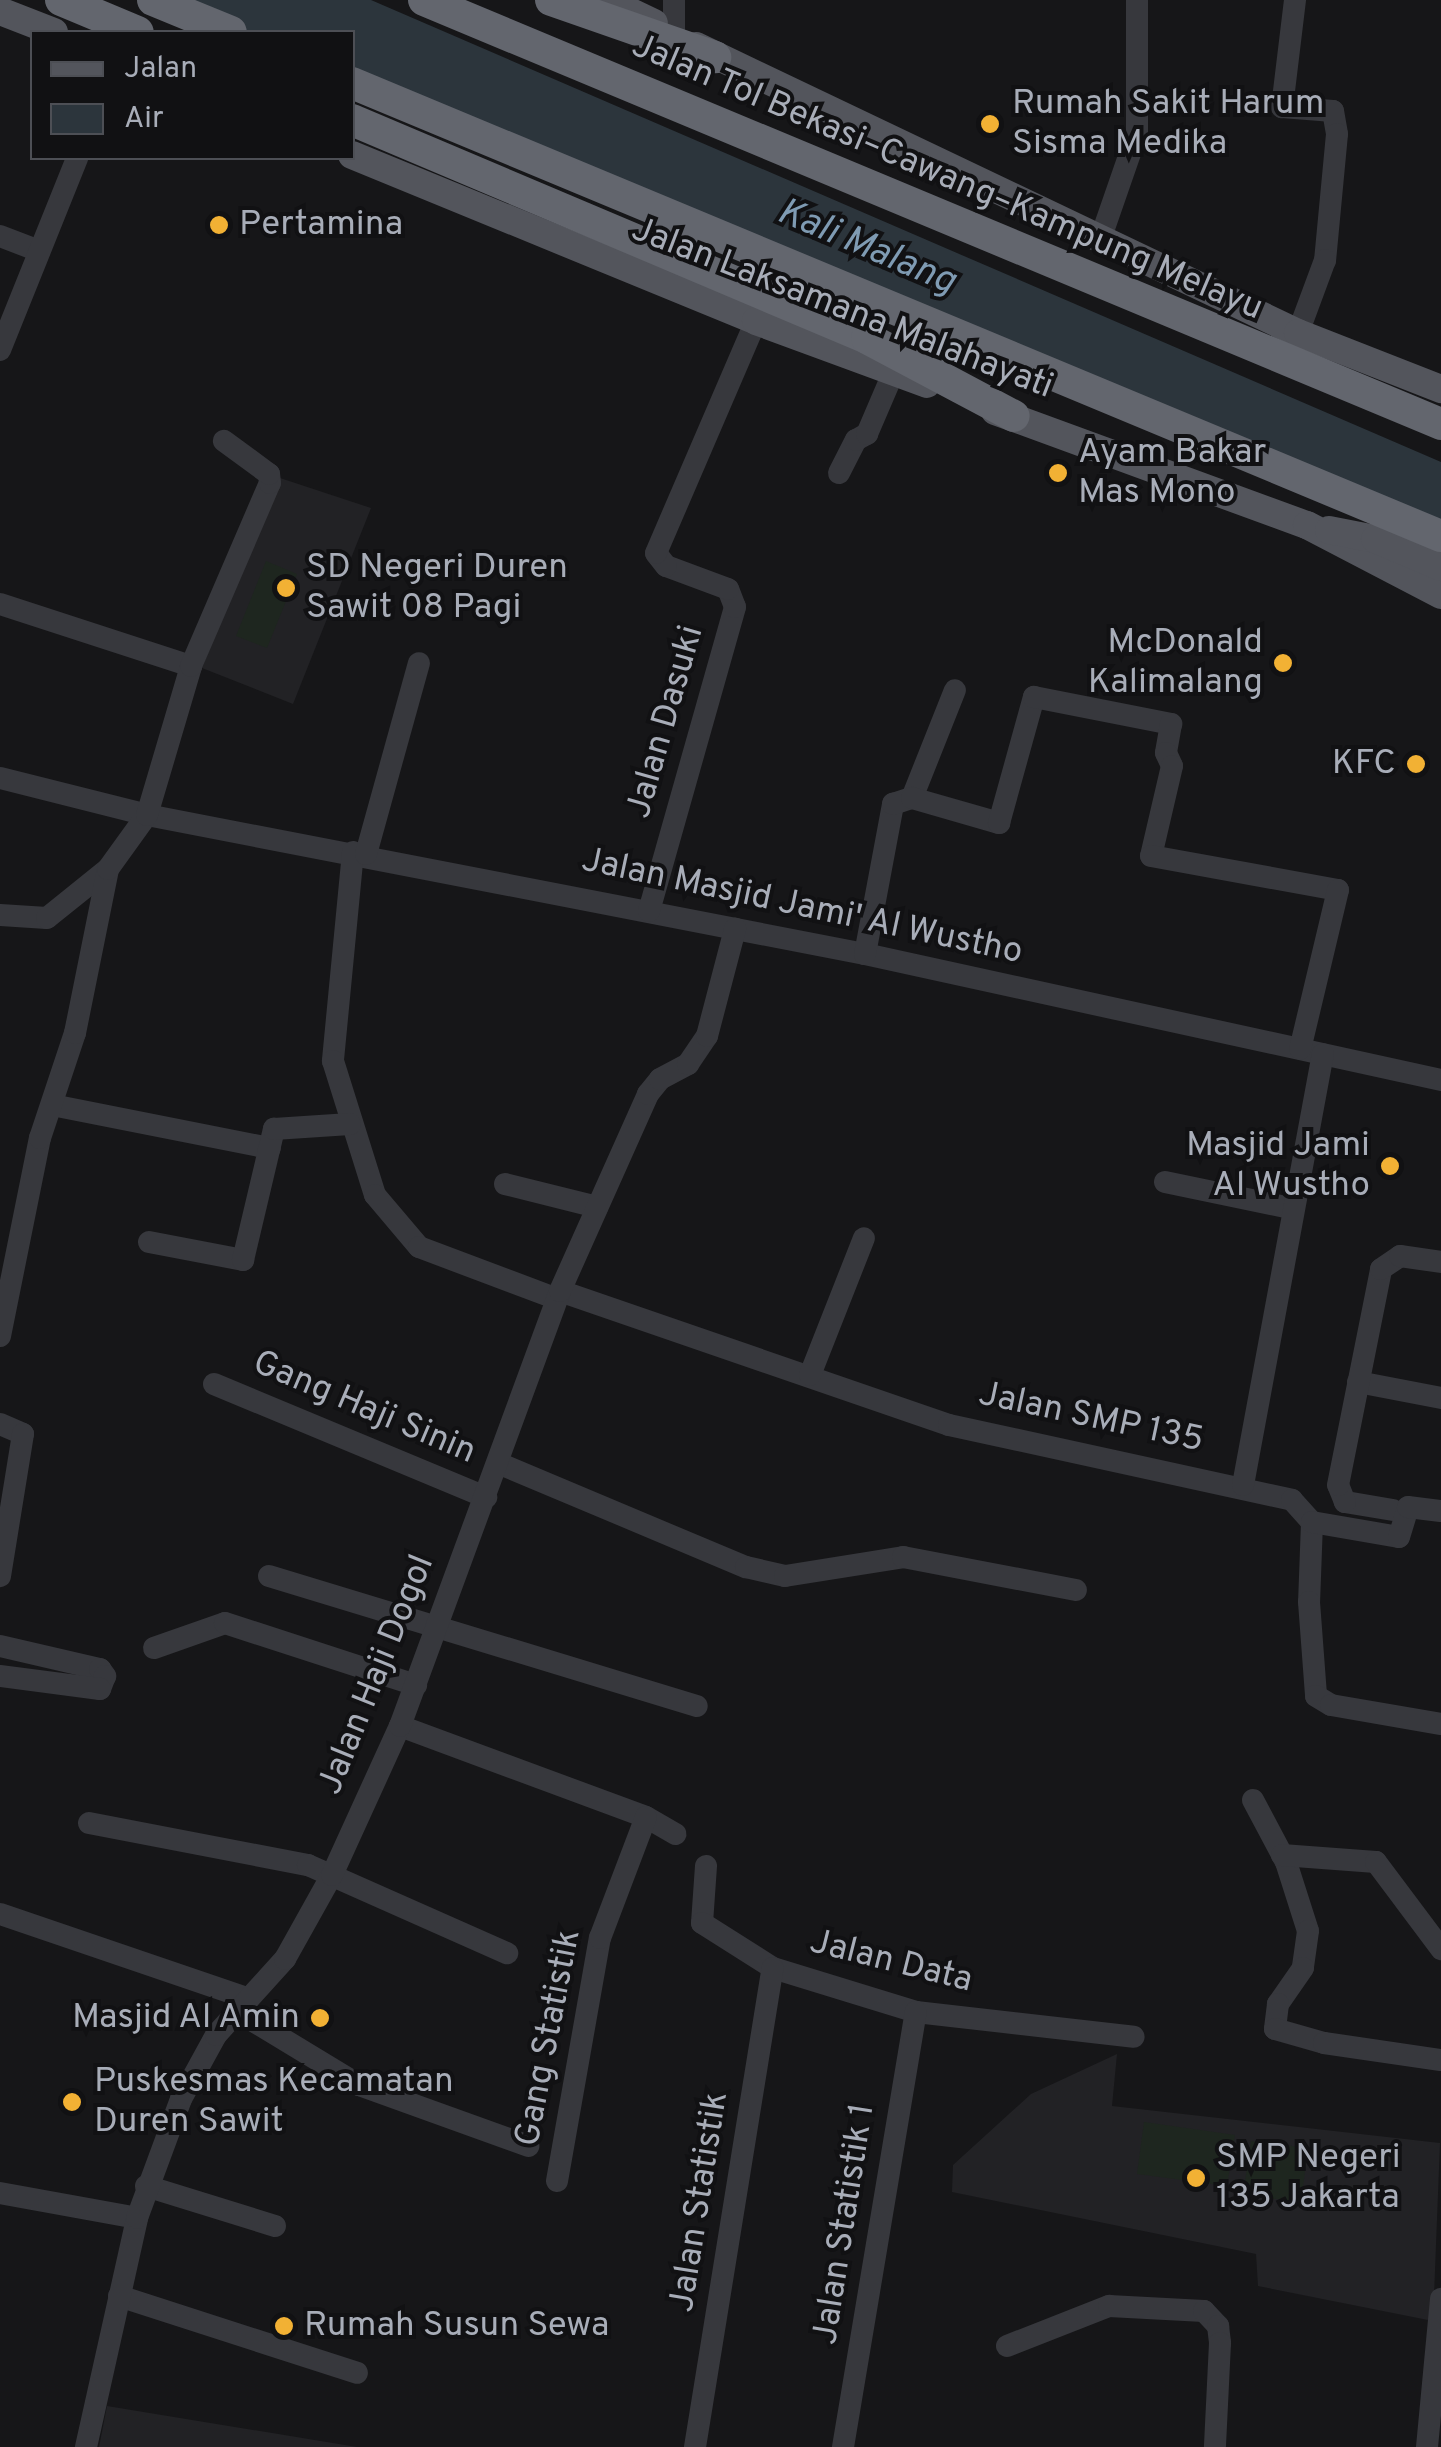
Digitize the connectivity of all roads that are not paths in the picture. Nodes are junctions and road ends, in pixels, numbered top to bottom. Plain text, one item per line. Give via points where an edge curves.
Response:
1 (60, 0) edge
2 (153, 0) edge
3 (424, 0) edge
4 (551, 0) edge
5 (606, 0) edge
6 (674, 0) edge
7 (1138, 0) edge
8 (1295, 0) edge
9 (0, 11) edge
10 (49, 30) edge
11 (133, 30) edge
12 (227, 30) edge
13 (674, 34) junction
14 (715, 57) junction
15 (355, 84) edge
16 (355, 121) edge
17 (355, 156) edge
18 (76, 160) edge
19 (0, 236) edge
20 (1101, 237) junction
21 (39, 250) junction
22 (756, 322) junction
23 (1298, 333) junction
24 (0, 350) edge
25 (894, 371) junction
26 (1441, 389) edge
27 (1014, 416) junction
28 (1441, 424) edge
29 (224, 441) dead end
30 (839, 472) dead end
31 (1307, 526) junction
32 (1441, 536) edge
33 (1441, 567) edge
34 (1441, 595) edge
35 (0, 604) edge
36 (419, 664) dead end
37 (191, 666) junction
38 (955, 690) dead end
39 (0, 778) edge
40 (912, 798) junction
41 (147, 815) junction
42 (360, 853) junction
43 (108, 869) junction
44 (649, 910) junction
45 (0, 916) edge
46 (735, 929) junction
47 (865, 954) junction
48 (1311, 1051) junction
49 (1441, 1080) edge
50 (52, 1106) junction
51 (350, 1124) junction
52 (270, 1148) junction
53 (1165, 1182) dead end
54 (505, 1184) dead end
55 (598, 1207) junction
56 (1291, 1208) junction
57 (864, 1238) dead end
58 (149, 1242) dead end
59 (1441, 1262) edge
60 (559, 1295) junction
61 (0, 1336) edge
62 (810, 1375) junction
63 (1358, 1382) junction
64 (214, 1384) dead end
65 (1441, 1398) edge
66 (0, 1424) edge
67 (498, 1463) junction
68 (1243, 1484) junction
69 (486, 1498) junction
70 (1393, 1510) dead end
71 (1441, 1512) edge
72 (1312, 1522) junction
73 (0, 1576) edge
74 (269, 1576) dead end
75 (1076, 1590) dead end
76 (436, 1627) junction
77 (0, 1646) edge
78 (154, 1648) dead end
79 (0, 1676) edge
80 (416, 1684) junction
81 (696, 1706) dead end
82 (1439, 1715) edge
83 (400, 1726) junction
84 (1253, 1800) dead end
85 (646, 1817) junction
86 (89, 1822) dead end
87 (675, 1834) dead end
88 (1282, 1855) junction
89 (706, 1866) dead end
90 (332, 1875) junction
91 (0, 1914) edge
92 (1441, 1949) edge
93 (507, 1953) dead end
94 (773, 1968) junction
95 (241, 2004) junction
96 (916, 2012) junction
97 (1134, 2038) dead end
98 (1441, 2060) edge
99 (528, 2146) dead end
100 (557, 2181) dead end
101 (146, 2186) junction
102 (0, 2193) edge
103 (137, 2218) junction
104 (275, 2226) dead end
105 (119, 2296) junction
106 (1441, 2299) edge
107 (1007, 2346) dead end
108 (356, 2373) dead end
109 (86, 2447) edge
110 (696, 2447) edge
111 (843, 2447) edge
112 (1215, 2447) edge
113 (1428, 2447) edge

1 - 11 highway
2 - 12 highway
3 - 28 highway, Jalan Tol Bekasi–Cawang–Kampung Melayu
4 - 14 highway
5 - 13 main road
6 - 13 street
7 - 20 street via 1136,133
8 - 23 street via 1282,107 1333,110 1336,134 1326,260
9 - 10 main road
13 - 14 main road
14 - 20 main road
15 - 32 highway
16 - 27 highway via 868,338
17 - 22 main road, Jalan Laksamana Malahayati
18 - 21 street
19 - 21 street
20 - 23 main road
21 - 24 street
22 - 25 main road, Jalan Laksamana Malahayati
22 - 44 street, Jalan Dasuki via 658,545 658,560 728,589 736,607
23 - 26 main road
25 - 27 main road, Jalan Laksamana Malahayati
25 - 30 street via 867,434 856,440
27 - 31 main road, Jalan Laksamana Malahayati
29 - 37 street via 269,474 270,483
31 - 33 main road, Jalan Laksamana Malahayati via 1374,539
31 - 34 main road, Jalan Laksamana Malahayati
35 - 37 street
36 - 42 street, Jalan SMP 135
37 - 41 street
38 - 40 street
39 - 41 street, Jalan Masjid Jami' Al Wustho
40 - 47 street via 892,804 888,815
40 - 48 street via 999,823 1034,698 1171,724 1166,753 1172,766 1151,856 1338,890
41 - 42 street, Jalan Masjid Jami' Al Wustho
41 - 43 street
42 - 44 street, Jalan Masjid Jami' Al Wustho
42 - 51 street, Jalan SMP 135 via 333,1061
43 - 45 street via 48,918
43 - 50 street via 76,1033
44 - 46 street, Jalan Masjid Jami' Al Wustho
46 - 47 street, Jalan Masjid Jami' Al Wustho
46 - 55 street, Jalan Haji Dogol via 707,1036 688,1064 648,1094
47 - 48 street, Jalan Masjid Jami' Al Wustho
48 - 49 street, Jalan Masjid Jami' Al Wustho
48 - 56 street
50 - 52 street
50 - 61 street
51 - 52 street via 282,1124 274,1128
51 - 60 street, Jalan SMP 135 via 375,1195 419,1247
52 - 58 street via 243,1260
53 - 56 street
54 - 55 street
55 - 60 street, Jalan Haji Dogol
56 - 68 street
57 - 62 street
59 - 63 street via 1400,1256 1381,1270
60 - 62 street, Jalan SMP 135
60 - 67 street, Jalan Haji Dogol
62 - 68 street, Jalan SMP 135 via 949,1424
63 - 65 street
63 - 70 street via 1339,1493 1344,1502
64 - 69 street, Gang Haji Sinin
66 - 73 street via 23,1434
67 - 69 street, Jalan Haji Dogol
67 - 75 street via 746,1568 785,1576 903,1557
68 - 72 street, Jalan SMP 135 via 1292,1500
69 - 76 street, Jalan Haji Dogol
71 - 72 street via 1408,1507 1398,1537
72 - 82 street via 1316,1696 1331,1705
74 - 76 street
76 - 80 street, Jalan Haji Dogol
76 - 81 street
77 - 79 street via 100,1669 106,1676 100,1689
78 - 80 street via 225,1623
80 - 83 street, Jalan Haji Dogol
83 - 85 street
83 - 90 street, Jalan Haji Dogol
84 - 88 street
85 - 87 street
85 - 100 street, Gang Statistik via 600,1938
86 - 90 street via 268,1854
88 - 92 street via 1376,1862
88 - 98 street via 1304,1914 1308,1951 1298,1979 1278,2004 1274,2028 1324,2043
89 - 94 street, Jalan Data via 702,1923
90 - 93 street
90 - 95 street, Jalan Haji Dogol via 285,1959
91 - 95 street
94 - 96 street, Jalan Data
94 - 110 street, Jalan Statistik
95 - 99 street via 359,2085
95 - 101 street, Jalan Haji Dogol via 181,2099
96 - 97 street, Jalan Data
96 - 111 street, Jalan Statistik 1
101 - 103 street, Jalan Haji Dogol
101 - 104 street
102 - 103 street
103 - 105 street, Jalan Haji Dogol
105 - 108 street
105 - 109 street, Jalan Haji Dogol
106 - 113 street
107 - 112 street via 1109,2306 1204,2310 1218,2326 1220,2344

